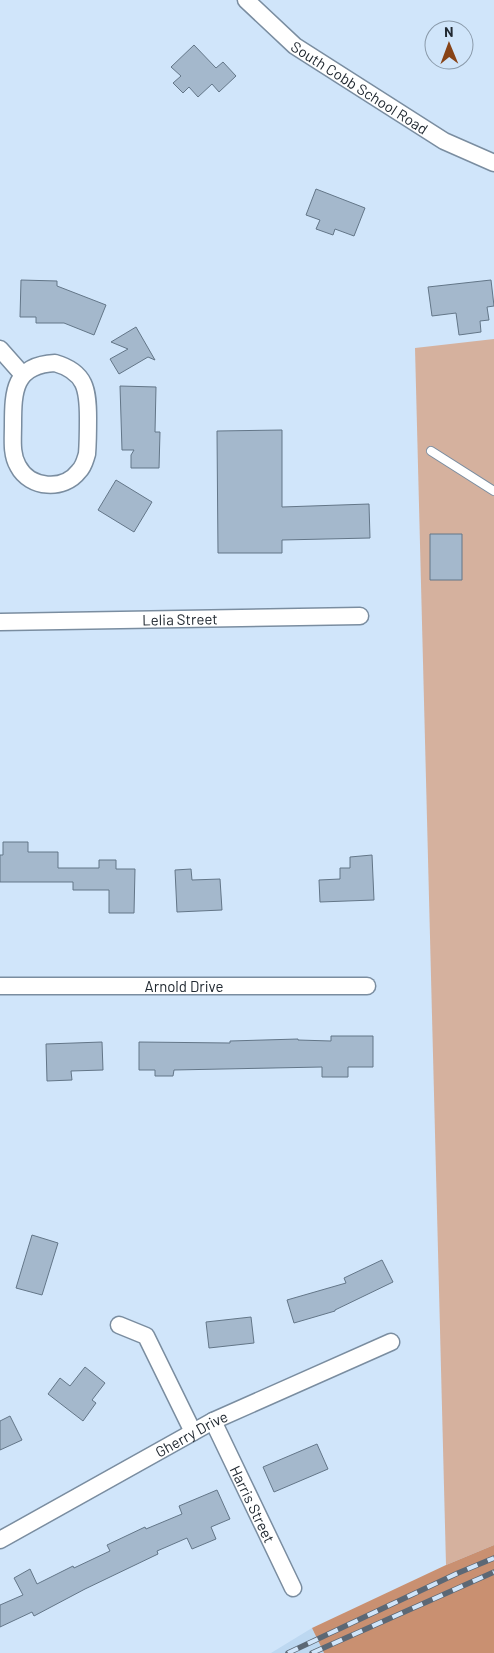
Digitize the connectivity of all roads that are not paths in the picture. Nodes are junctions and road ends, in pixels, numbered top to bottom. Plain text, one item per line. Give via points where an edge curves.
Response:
1 (246, 0) edge
2 (488, 161) edge
3 (0, 349) edge
4 (23, 375) junction
5 (431, 451) dead end
6 (6, 452) edge
7 (494, 491) edge
8 (360, 616) dead end
9 (0, 622) edge
10 (0, 986) edge
11 (367, 986) dead end
12 (119, 1325) dead end
13 (391, 1342) dead end
14 (213, 1421) junction
15 (193, 1432) junction
16 (0, 1540) edge
17 (293, 1588) dead end

1 - 2 street, South Cobb School Road via 294,46 444,141
3 - 4 street
4 - 6 street via 14,393
4 - 6 street via 32,368 55,363 67,367 84,383 87,394 87,454 79,472 70,480 47,485 26,476
5 - 7 lane
8 - 9 street, Lelia Street
10 - 11 street, Arnold Drive
12 - 15 street via 146,1336
13 - 14 street, Gherry Drive
14 - 15 street, Gherry Drive
14 - 17 street, Harris Street
15 - 16 street, Gherry Drive

